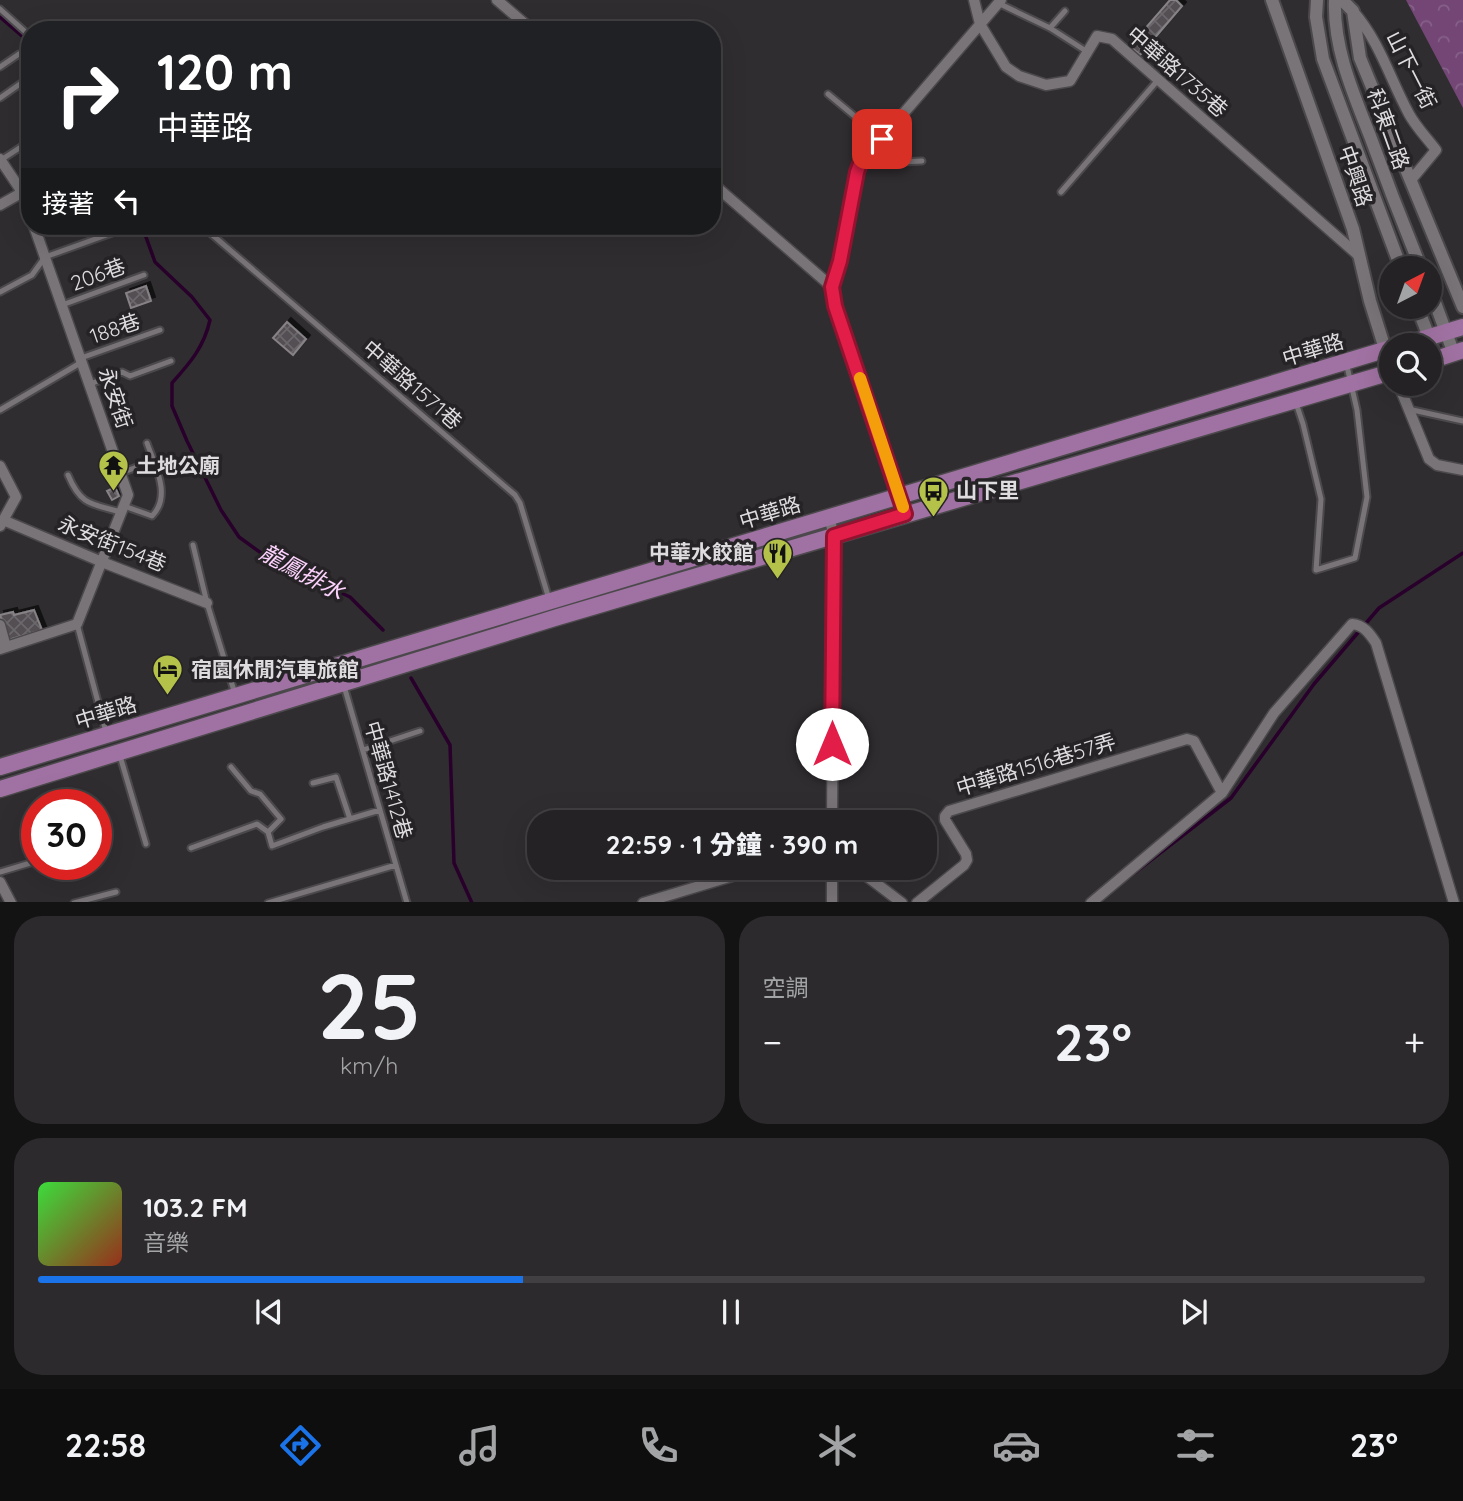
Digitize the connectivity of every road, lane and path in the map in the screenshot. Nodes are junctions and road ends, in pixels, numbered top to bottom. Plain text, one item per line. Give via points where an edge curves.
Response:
1 (497, 0) edge
2 (974, 0) edge
3 (1272, 0) edge
4 (1317, 0) edge
5 (1335, 0) edge
6 (1342, 0) edge
7 (999, 2) edge
8 (0, 9) edge
9 (1066, 11) dead end
10 (1353, 11) junction
11 (522, 21) edge
12 (980, 24) junction
13 (21, 28) edge
14 (1050, 28) junction
15 (1086, 51) junction
16 (19, 54) dead end
17 (0, 67) edge
18 (1158, 80) junction
19 (21, 83) edge
20 (828, 94) dead end
21 (0, 98) edge
22 (882, 139) junction
23 (21, 147) edge
24 (0, 160) edge
25 (922, 161) dead end
26 (860, 164) junction
27 (1411, 180) junction
28 (21, 184) edge
29 (721, 191) edge
30 (1061, 192) dead end
31 (21, 193) edge
32 (0, 205) edge
33 (37, 235) edge
34 (106, 235) edge
35 (212, 235) edge
36 (1357, 255) junction
37 (1396, 256) edge
38 (1416, 256) edge
39 (45, 257) junction
40 (144, 275) dead end
41 (832, 287) junction
42 (0, 292) edge
43 (62, 304) junction
44 (1463, 306) edge
45 (1442, 308) edge
46 (1455, 329) edge
47 (160, 330) dead end
48 (1383, 333) edge
49 (1379, 352) edge
50 (1458, 352) edge
51 (81, 360) junction
52 (171, 361) dead end
53 (1346, 362) junction
54 (1379, 374) edge
55 (1353, 383) junction
56 (90, 384) junction
57 (1403, 396) edge
58 (1294, 400) junction
59 (1408, 408) junction
60 (0, 410) edge
61 (1463, 421) edge
62 (147, 443) dead end
63 (153, 461) junction
64 (0, 466) edge
65 (1463, 470) edge
66 (121, 473) junction
67 (68, 475) dead end
68 (900, 496) junction
69 (123, 509) junction
70 (905, 514) junction
71 (830, 517) junction
72 (2, 523) edge
73 (834, 536) junction
74 (193, 545) dead end
75 (103, 562) junction
76 (550, 602) junction
77 (207, 603) junction
78 (77, 624) junction
79 (0, 625) edge
80 (3, 648) edge
81 (339, 666) junction
82 (343, 684) junction
83 (236, 696) junction
84 (420, 731) dead end
85 (107, 735) junction
86 (363, 750) junction
87 (119, 752) junction
88 (0, 767) edge
89 (231, 767) dead end
90 (313, 783) dead end
91 (0, 789) edge
92 (1222, 793) junction
93 (380, 810) junction
94 (832, 810) edge
95 (349, 819) junction
96 (268, 832) junction
97 (146, 844) dead end
98 (191, 848) dead end
99 (396, 865) junction
100 (21, 866) edge
101 (0, 872) edge
102 (718, 880) edge
103 (832, 880) edge
104 (873, 880) edge
105 (0, 882) edge
106 (116, 892) dead end
107 (11, 902) edge
108 (74, 902) edge
109 (268, 902) edge
110 (407, 902) edge
111 (643, 902) edge
112 (832, 902) edge
113 (902, 902) edge
114 (917, 902) edge
115 (1091, 902) edge
116 (1454, 902) edge

1 - 11 street
2 - 12 street
3 - 36 street, 中興路 via 1353,229
4 - 37 street, 科東二路 via 1323,59
5 - 38 street, 科東二路 via 1342,60
6 - 10 street, 山下一街
7 - 12 street
7 - 14 lane
8 - 13 lane
9 - 14 lane
10 - 27 street, 山下一街 via 1360,58
10 - 27 street, 山下一街 via 1380,50 1410,116 1436,150
12 - 15 street via 1006,67 1046,85 1070,81
12 - 22 street
14 - 15 lane
15 - 18 street, 中華路1735巷 via 1097,36 1112,39
16 - 17 lane
18 - 30 lane
18 - 36 street, 中華路1735巷
19 - 21 lane
20 - 22 lane
22 - 26 street
23 - 24 lane
24 - 28 street
25 - 26 lane
26 - 41 street
27 - 44 street, 山下一街
29 - 41 street
31 - 32 street
33 - 39 street, 永安街
34 - 39 lane
35 - 76 lane, 中華路1571巷 via 515,495
36 - 48 street, 中興路
39 - 42 lane via 32,275
39 - 43 street, 永安街
40 - 43 lane, 206巷
41 - 68 street
43 - 51 street, 永安街
45 - 46 street
46 - 50 street
47 - 51 lane, 188巷
49 - 53 main road, 中華路
51 - 56 street, 永安街
51 - 60 lane, 188巷
52 - 56 lane
53 - 55 lane
53 - 68 main road, 中華路
54 - 55 main road, 中華路
55 - 58 main road, 中華路
55 - 58 lane via 1367,497 1355,558 1316,570 1321,499
56 - 66 street, 永安街
57 - 59 street
58 - 70 main road, 中華路
59 - 61 lane
59 - 65 street via 1429,459
62 - 63 lane
63 - 66 lane
63 - 69 lane via 163,491 158,510 152,516
64 - 72 street via 16,497
66 - 69 street, 永安街 via 128,495
67 - 69 lane via 76,495 90,503
68 - 70 main road
68 - 71 main road, 中華路
69 - 75 street, 永安街
70 - 73 main road, 中華路
71 - 73 street
71 - 76 main road, 中華路
72 - 75 street, 永安街154巷
73 - 82 main road, 中華路
73 - 94 street
74 - 77 lane
75 - 77 street, 永安街154巷
75 - 78 street, 永安街
76 - 81 main road, 中華路
77 - 83 lane
78 - 80 street
78 - 85 lane
79 - 80 street
81 - 82 lane, 中華路1412巷
81 - 83 main road, 中華路
82 - 86 lane, 中華路1412巷
82 - 87 main road, 中華路
83 - 85 main road, 中華路
84 - 86 lane
85 - 88 main road, 中華路
86 - 93 lane, 中華路1412巷
87 - 91 main road, 中華路
87 - 97 lane
89 - 96 lane via 281,819
90 - 95 lane via 336,777
92 - 114 street, 中華路1516巷57弄 via 1194,741 1187,739 949,811 946,820 967,860
92 - 115 street
92 - 116 street via 1274,713 1352,624 1362,627 1376,643
93 - 95 lane
93 - 99 lane, 中華路1412巷
95 - 96 lane via 271,846
96 - 98 lane via 257,824
99 - 109 lane
99 - 110 lane, 中華路1412巷
100 - 101 lane
102 - 111 street
103 - 112 street
104 - 113 street
105 - 107 street
106 - 108 lane

